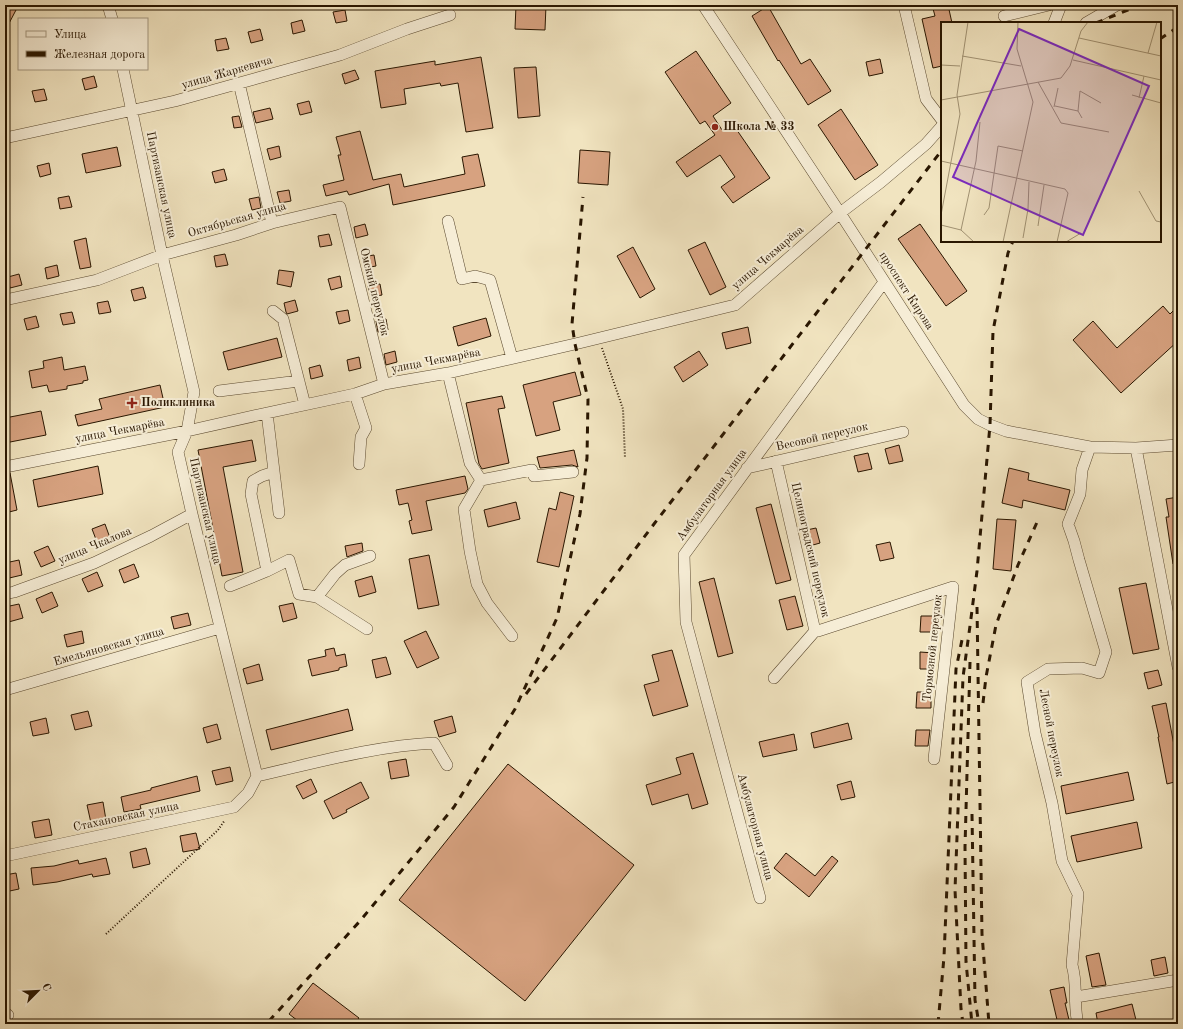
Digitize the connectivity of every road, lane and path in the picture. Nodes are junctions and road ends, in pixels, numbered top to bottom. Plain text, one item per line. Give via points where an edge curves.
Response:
1 (108, 5) edge
2 (703, 5) edge
3 (904, 5) edge
4 (1049, 5) edge
5 (1060, 5) edge
6 (1117, 5) edge
7 (450, 15) dead end
8 (1004, 16) dead end
9 (112, 18) edge
10 (1054, 22) edge
11 (1088, 22) edge
12 (123, 70) edge
13 (239, 83) junction
14 (132, 110) junction
15 (941, 119) edge
16 (941, 127) edge
17 (5, 138) edge
18 (340, 207) joint
19 (840, 213) junction
20 (448, 221) dead end
21 (272, 223) junction
22 (162, 255) junction
23 (884, 282) junction
24 (5, 300) edge
25 (273, 311) dead end
26 (599, 338) junction
27 (512, 358) junction
28 (448, 373) junction
29 (299, 381) junction
30 (384, 384) junction
31 (219, 391) dead end
32 (355, 394) junction
33 (305, 405) junction
34 (267, 413) junction
35 (187, 431) junction
36 (903, 432) dead end
37 (1178, 445) edge
38 (1090, 447) junction
39 (1136, 448) junction
40 (626, 458) dead end
41 (776, 461) junction
42 (358, 464) dead end
43 (5, 466) edge
44 (747, 468) junction
45 (274, 472) junction
46 (573, 472) dead end
47 (481, 480) junction
48 (279, 513) dead end
49 (192, 514) junction
50 (370, 556) dead end
51 (267, 570) junction
52 (230, 586) dead end
53 (5, 594) edge
54 (317, 597) junction
55 (220, 628) junction
56 (367, 629) dead end
57 (815, 631) junction
58 (512, 636) dead end
59 (1178, 667) edge
60 (774, 678) dead end
61 (5, 690) edge
62 (934, 760) dead end
63 (447, 765) dead end
64 (257, 776) junction
65 (234, 808) junction
66 (5, 856) edge
67 (760, 898) dead end
68 (106, 934) dead end
69 (1178, 980) edge
70 (1076, 997) junction
71 (1078, 1024) edge

1 - 9 street
2 - 19 street, проспект Кирова
3 - 15 street via 926,98
4 - 8 street
5 - 10 street
6 - 11 street
7 - 13 street, улица Жаркевича via 340,55
12 - 14 street, Партизанская улица
13 - 14 street, улица Жаркевича
13 - 21 street
14 - 17 street, улица Жаркевича
14 - 22 street, Партизанская улица
16 - 19 street, улица Чекмарёва via 920,149
18 - 21 street, Октябрьская улица
18 - 30 street, Омский переулок
19 - 23 street, проспект Кирова
19 - 26 street, улица Чекмарёва via 735,305
20 - 27 street via 462,279 475,276 490,280
21 - 22 street, Октябрьская улица
22 - 24 street, Октябрьская улица via 97,280
22 - 35 street, Партизанская улица via 194,392
23 - 38 street, проспект Кирова via 964,405 978,418 1006,431
23 - 44 street, Амбулаторная улица
25 - 29 street via 283,318
26 - 27 street, улица Чекмарёва
26 - 40 path via 623,409
27 - 28 street, улица Чекмарёва
28 - 30 street, улица Чекмарёва
28 - 47 street via 470,462
29 - 31 street
29 - 33 street
30 - 32 street, улица Чекмарёва
32 - 33 street, улица Чекмарёва
32 - 42 street via 366,428 361,437
33 - 34 street, улица Чекмарёва
34 - 35 street, улица Чекмарёва
34 - 45 street
35 - 43 street, улица Чекмарёва
35 - 49 street, Партизанская улица via 178,452
36 - 41 street, Весовой переулок
37 - 39 street, проспект Кирова
38 - 39 street, проспект Кирова
38 - 70 street, Лесной переулок via 1082,470 1080,494 1068,524 1106,652 1099,673 1082,668 1048,669 1027,682 1062,861 1078,894 1072,965 1076,976
39 - 59 street
41 - 44 street, Весовой переулок
41 - 57 street, Целиноградский переулок
44 - 67 street, Амбулаторная улица via 684,555 688,629
45 - 48 street
45 - 51 street via 253,481 251,494
46 - 47 street via 534,476 532,470
47 - 58 street via 464,509 470,551 477,584 487,603
49 - 53 street, улица Чкалова via 94,563
49 - 55 street, Партизанская улица
50 - 54 street via 345,565
51 - 52 street
51 - 54 street via 289,560 299,594
54 - 56 street
55 - 61 street, Емельяновская улица
55 - 64 street, Партизанская улица
57 - 60 street, Целиноградский переулок
57 - 62 street, Тормозной переулок via 953,588
63 - 64 street via 434,743 413,744 344,756
64 - 65 street via 248,793
65 - 66 street, Стахановская улица
65 - 68 path via 218,830
69 - 70 street
70 - 71 street, Лесной переулок

